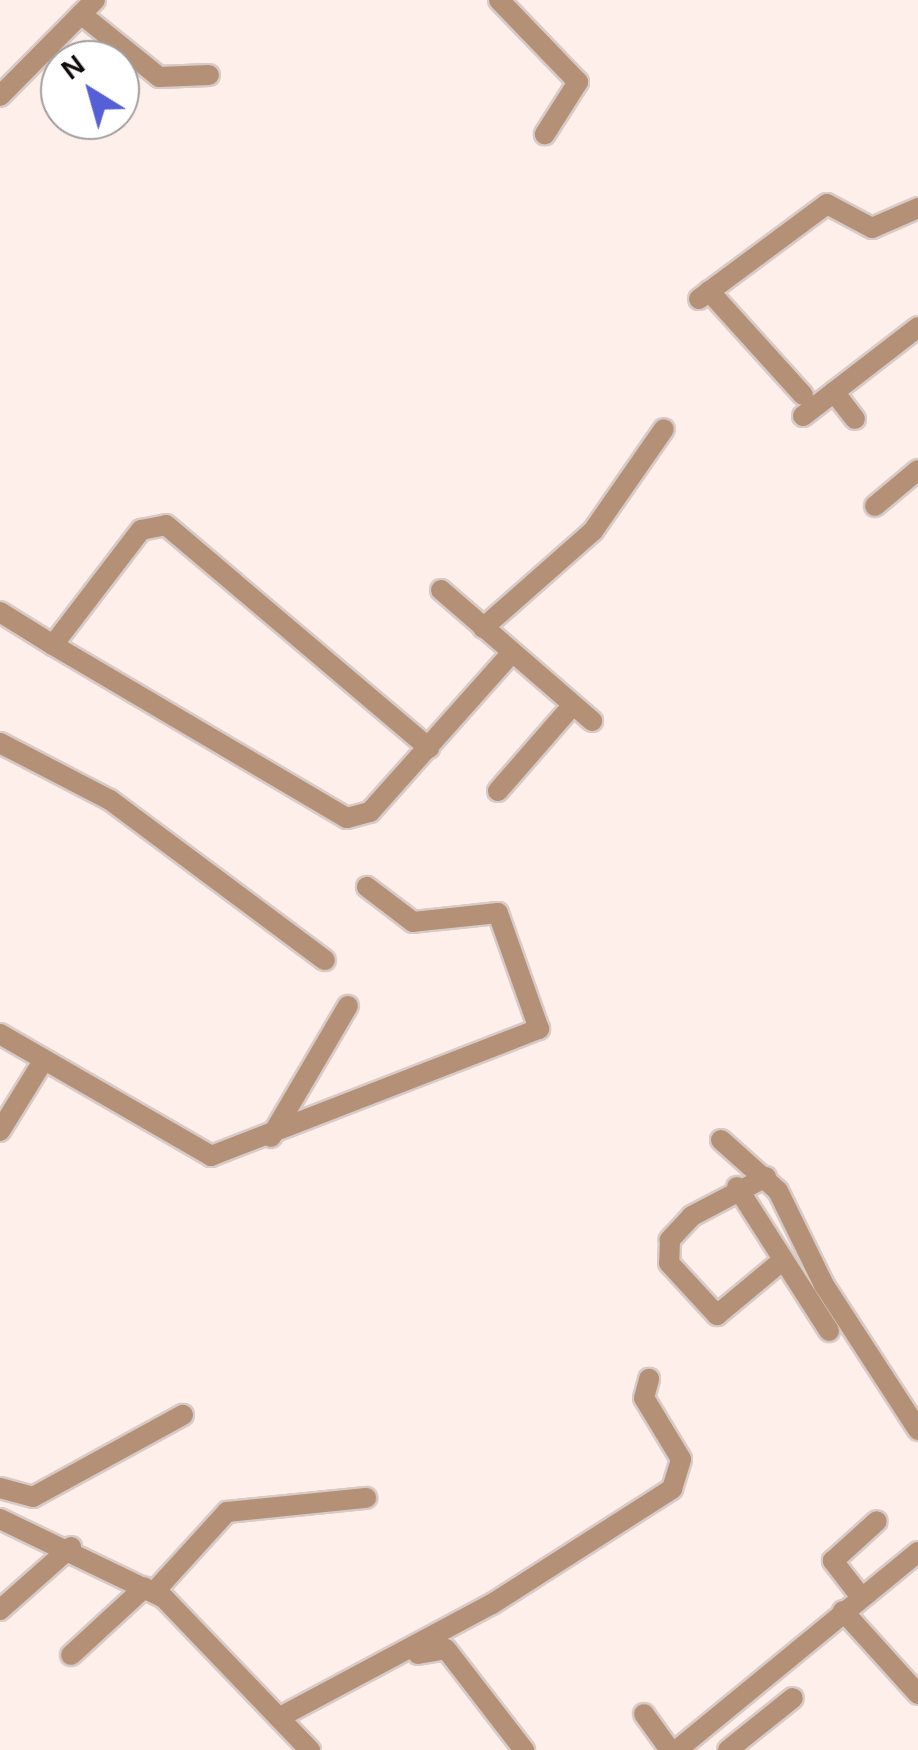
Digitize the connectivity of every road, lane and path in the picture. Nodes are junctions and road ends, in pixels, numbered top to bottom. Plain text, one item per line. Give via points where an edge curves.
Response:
1 (499, 0) edge
2 (88, 7) edge
3 (209, 75) dead end
4 (0, 96) edge
5 (545, 134) dead end
6 (918, 208) edge
7 (918, 327) edge
8 (834, 392) junction
9 (855, 419) dead end
10 (664, 429) dead end
11 (918, 470) edge
12 (875, 506) dead end
13 (441, 590) dead end
14 (0, 612) edge
15 (483, 628) junction
16 (53, 644) junction
17 (510, 654) junction
18 (572, 706) junction
19 (592, 721) dead end
20 (0, 743) edge
21 (429, 748) junction
22 (498, 792) dead end
23 (367, 887) dead end
24 (325, 960) dead end
25 (348, 1006) dead end
26 (0, 1034) edge
27 (44, 1061) junction
28 (0, 1130) edge
29 (271, 1137) junction
30 (721, 1140) dead end
31 (766, 1177) junction
32 (738, 1187) junction
33 (783, 1260) junction
34 (829, 1332) dead end
35 (649, 1379) dead end
36 (183, 1416) dead end
37 (918, 1430) edge
38 (0, 1488) edge
39 (366, 1498) dead end
40 (0, 1519) edge
41 (877, 1521) dead end
42 (71, 1548) junction
43 (918, 1552) edge
44 (150, 1589) junction
45 (860, 1597) junction
46 (0, 1610) edge
47 (844, 1612) junction
48 (71, 1655) dead end
49 (376, 1677) dead end
50 (918, 1694) edge
51 (793, 1698) dead end
52 (644, 1714) dead end
53 (282, 1716) junction
54 (713, 1720) junction
55 (732, 1747) edge
56 (310, 1750) edge
57 (524, 1750) edge
58 (674, 1750) edge

1 - 5 street via 578,82
2 - 3 street via 159,77
2 - 4 street
6 - 8 street via 872,228 827,204 704,295 803,406
7 - 8 street
8 - 9 street
10 - 15 street via 593,532
11 - 12 street
13 - 15 street
14 - 16 street
15 - 17 street
16 - 21 street via 346,818 370,812
16 - 21 street via 141,530 166,525
17 - 18 street
17 - 21 street
18 - 19 street
18 - 22 street
20 - 24 street via 110,800
23 - 29 street via 413,922 498,913 539,1028
25 - 29 street
26 - 27 street
27 - 28 street
27 - 29 street via 212,1156
30 - 31 street
31 - 32 street
31 - 37 street
32 - 33 street
32 - 33 street via 684,1223 670,1240 669,1263 718,1315
33 - 34 street
35 - 53 street via 644,1398 681,1459 672,1489 492,1604
36 - 38 street via 33,1498
39 - 44 street via 227,1512
40 - 42 street
41 - 45 street via 832,1561
42 - 44 street
42 - 46 street
43 - 45 street
44 - 48 street
44 - 53 street
45 - 47 street
47 - 50 street
47 - 54 street
49 - 57 street via 442,1644
51 - 55 street
52 - 58 street
53 - 56 street
54 - 55 street
54 - 58 street

